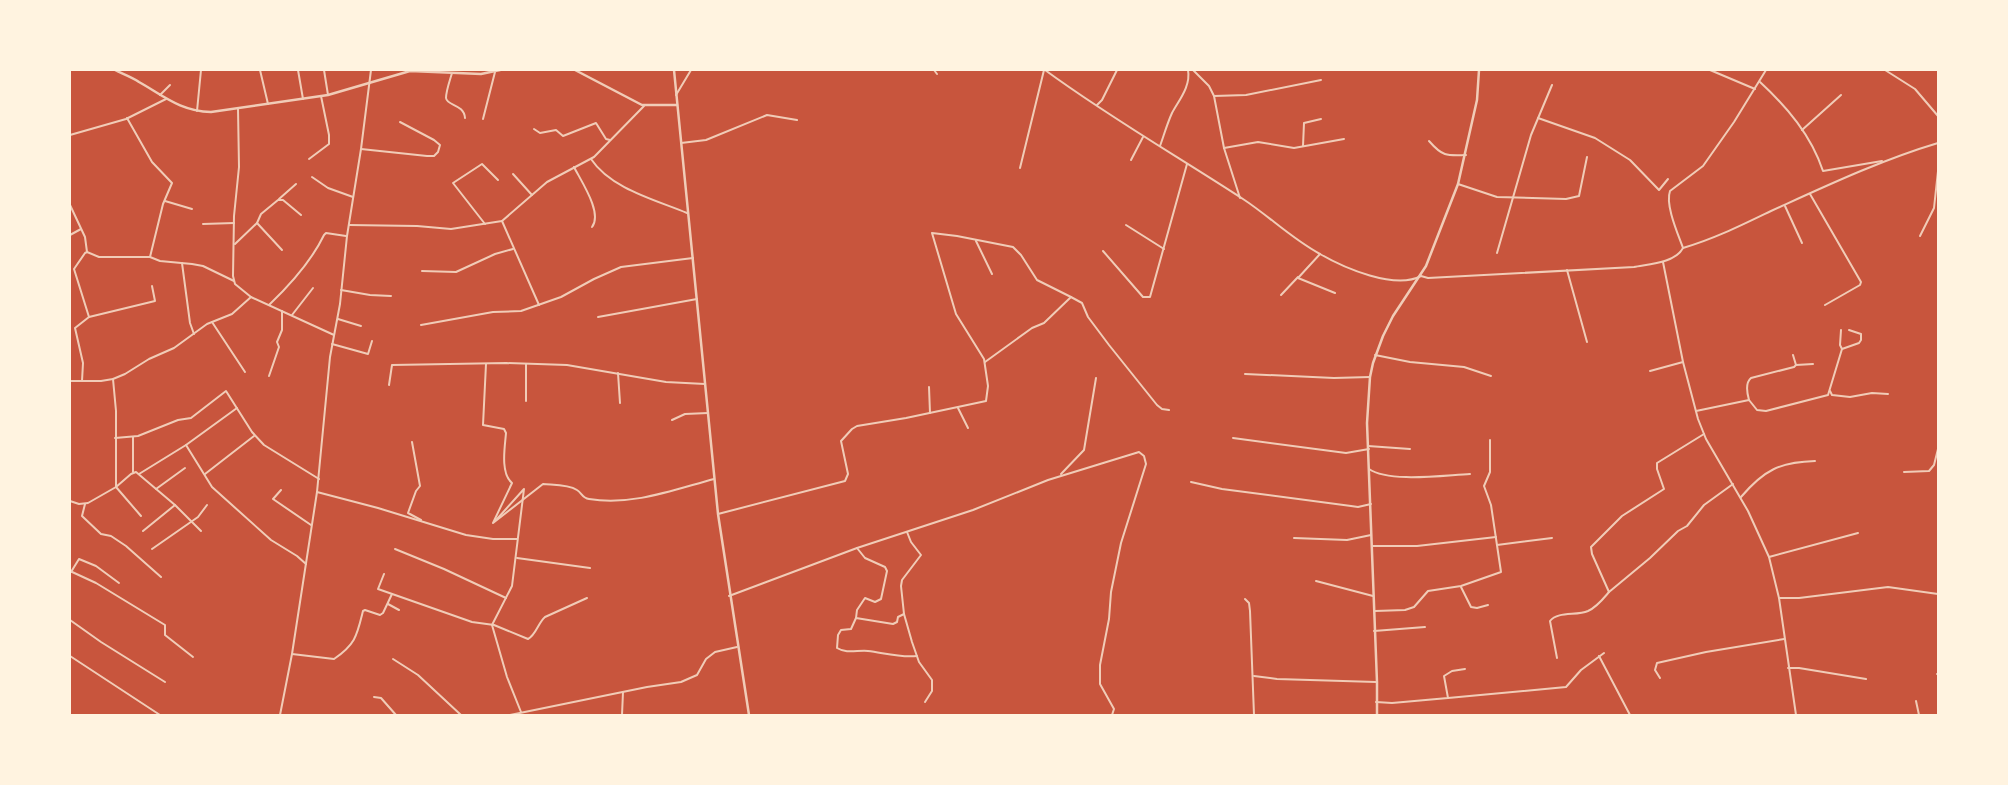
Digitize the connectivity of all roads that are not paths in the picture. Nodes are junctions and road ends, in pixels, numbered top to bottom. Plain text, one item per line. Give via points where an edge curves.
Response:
1 (115, 70) edge
2 (201, 70) edge
3 (260, 70) edge
4 (298, 70) edge
5 (324, 70) edge
6 (371, 70) edge
7 (500, 70) edge
8 (576, 70) edge
9 (674, 70) edge
10 (691, 70) edge
11 (934, 70) edge
12 (1045, 70) edge
13 (1117, 70) edge
14 (1188, 70) edge
15 (1194, 70) edge
16 (1479, 70) edge
17 (1710, 70) edge
18 (1766, 70) edge
19 (1885, 70) edge
20 (424, 71) edge
21 (495, 72) junction
22 (452, 73) junction
23 (937, 74) dead end
24 (1321, 80) dead end
25 (1760, 82) junction
26 (369, 83) junction
27 (170, 85) dead end
28 (1552, 85) dead end
29 (1755, 89) junction
30 (160, 95) junction
31 (328, 95) junction
32 (676, 95) junction
33 (1841, 95) dead end
34 (321, 96) junction
35 (1214, 96) junction
36 (166, 99) junction
37 (303, 99) junction
38 (268, 104) junction
39 (677, 105) junction
40 (1097, 105) junction
41 (644, 106) junction
42 (238, 109) junction
43 (197, 110) junction
44 (1938, 116) edge
45 (127, 118) junction
46 (465, 118) dead end
47 (1538, 118) junction
48 (483, 119) dead end
49 (1321, 119) dead end
50 (797, 120) dead end
51 (400, 122) dead end
52 (534, 129) dead end
53 (1802, 130) junction
54 (70, 135) edge
55 (1143, 137) junction
56 (1344, 139) dead end
57 (610, 140) junction
58 (1429, 141) dead end
59 (680, 143) junction
60 (1938, 143) edge
61 (1160, 146) junction
62 (1302, 146) junction
63 (1224, 148) junction
64 (361, 149) junction
65 (1466, 155) junction
66 (1587, 157) dead end
67 (309, 159) dead end
68 (591, 159) junction
69 (1131, 160) dead end
70 (1887, 161) junction
71 (1187, 164) junction
72 (574, 167) junction
73 (1020, 168) dead end
74 (1938, 171) edge
75 (513, 174) dead end
76 (312, 176) dead end
77 (1668, 179) dead end
78 (498, 180) dead end
79 (296, 184) dead end
80 (1458, 184) junction
81 (1810, 194) junction
82 (532, 195) junction
83 (353, 197) junction
84 (1240, 198) junction
85 (1511, 198) junction
86 (279, 200) junction
87 (165, 201) junction
88 (70, 205) edge
89 (1785, 206) junction
90 (192, 209) dead end
91 (688, 214) junction
92 (301, 215) dead end
93 (502, 221) junction
94 (234, 223) junction
95 (257, 223) junction
96 (203, 224) dead end
97 (485, 224) junction
98 (349, 225) junction
99 (1126, 225) dead end
100 (592, 227) dead end
101 (81, 228) junction
102 (70, 234) edge
103 (347, 236) junction
104 (1920, 236) dead end
105 (976, 241) junction
106 (1802, 243) dead end
107 (234, 244) junction
108 (1683, 248) junction
109 (513, 249) junction
110 (1164, 249) junction
111 (282, 250) dead end
112 (1103, 251) dead end
113 (87, 252) junction
114 (1320, 254) junction
115 (1496, 254) dead end
116 (150, 257) junction
117 (693, 258) junction
118 (1663, 262) junction
119 (182, 263) junction
120 (1567, 270) junction
121 (422, 272) dead end
122 (992, 274) dead end
123 (1420, 276) junction
124 (1298, 277) junction
125 (234, 281) junction
126 (152, 286) dead end
127 (313, 288) dead end
128 (341, 290) junction
129 (1335, 293) dead end
130 (1281, 295) dead end
131 (391, 296) dead end
132 (251, 297) junction
133 (1071, 297) junction
134 (697, 299) junction
135 (269, 305) junction
136 (539, 305) junction
137 (1826, 305) dead end
138 (282, 311) junction
139 (292, 315) junction
140 (598, 317) dead end
141 (89, 318) junction
142 (338, 319) junction
143 (212, 322) junction
144 (421, 325) dead end
145 (361, 326) dead end
146 (1841, 330) dead end
147 (1849, 330) dead end
148 (194, 334) junction
149 (334, 335) junction
150 (372, 341) dead end
151 (1587, 342) dead end
152 (332, 344) junction
153 (1842, 349) junction
154 (1375, 355) junction
155 (1793, 355) dead end
156 (985, 362) junction
157 (1683, 362) junction
158 (486, 364) junction
159 (526, 364) junction
160 (1812, 364) dead end
161 (1796, 365) junction
162 (1650, 371) dead end
163 (246, 372) dead end
164 (618, 373) junction
165 (1245, 374) dead end
166 (269, 376) dead end
167 (1491, 376) dead end
168 (1370, 377) junction
169 (1096, 378) dead end
170 (113, 379) junction
171 (70, 381) edge
172 (82, 381) junction
173 (706, 384) junction
174 (389, 385) dead end
175 (929, 387) dead end
176 (1830, 391) junction
177 (1888, 394) dead end
178 (1749, 400) junction
179 (526, 402) dead end
180 (620, 403) dead end
181 (957, 407) junction
182 (237, 408) junction
183 (1169, 410) dead end
184 (1696, 411) junction
185 (708, 413) junction
186 (930, 413) junction
187 (672, 420) dead end
188 (968, 428) dead end
189 (1704, 434) junction
190 (254, 436) junction
191 (133, 437) junction
192 (115, 438) junction
193 (1234, 438) dead end
194 (1490, 440) dead end
195 (412, 442) dead end
196 (186, 445) junction
197 (1368, 448) junction
198 (1938, 448) edge
199 (1410, 449) dead end
200 (1816, 461) dead end
201 (185, 468) dead end
202 (1369, 469) junction
203 (133, 472) junction
204 (1904, 472) dead end
205 (139, 474) junction
206 (205, 474) junction
207 (1470, 474) dead end
208 (1060, 476) junction
209 (319, 479) junction
210 (714, 479) junction
211 (1191, 482) dead end
212 (1733, 484) junction
213 (116, 487) junction
214 (156, 489) junction
215 (281, 490) dead end
216 (317, 492) junction
217 (1741, 497) junction
218 (70, 501) edge
219 (85, 504) junction
220 (208, 504) dead end
221 (1371, 504) junction
222 (175, 505) junction
223 (718, 514) junction
224 (140, 516) dead end
225 (191, 520) junction
226 (493, 523) junction
227 (428, 524) junction
228 (311, 525) junction
229 (143, 531) dead end
230 (201, 531) dead end
231 (907, 532) junction
232 (1858, 533) dead end
233 (1372, 535) junction
234 (1496, 537) junction
235 (1294, 538) dead end
236 (1552, 538) dead end
237 (517, 539) junction
238 (1497, 545) junction
239 (1372, 546) junction
240 (857, 548) junction
241 (395, 549) dead end
242 (152, 550) dead end
243 (1769, 557) junction
244 (517, 558) junction
245 (306, 564) junction
246 (590, 568) dead end
247 (71, 572) edge
248 (384, 574) dead end
249 (161, 577) dead end
250 (1316, 581) dead end
251 (120, 583) dead end
252 (1461, 586) junction
253 (1609, 592) junction
254 (392, 594) junction
255 (1938, 594) edge
256 (729, 596) junction
257 (1373, 596) junction
258 (506, 598) junction
259 (588, 598) dead end
260 (1778, 598) junction
261 (1245, 599) dead end
262 (388, 604) junction
263 (1488, 605) dead end
264 (399, 610) dead end
265 (1374, 611) junction
266 (904, 614) junction
267 (856, 618) junction
268 (70, 620) edge
269 (492, 625) junction
270 (1425, 628) dead end
271 (1374, 631) junction
272 (1784, 639) junction
273 (737, 647) junction
274 (1604, 652) dead end
275 (292, 654) junction
276 (70, 656) edge
277 (917, 656) junction
278 (1599, 656) junction
279 (193, 657) dead end
280 (1557, 658) dead end
281 (392, 659) dead end
282 (1788, 668) junction
283 (1465, 670) dead end
284 (1254, 676) junction
285 (1660, 678) dead end
286 (1866, 679) dead end
287 (165, 682) dead end
288 (1377, 682) junction
289 (623, 692) junction
290 (374, 697) dead end
291 (1448, 698) junction
292 (1916, 701) dead end
293 (925, 702) dead end
294 (1376, 702) junction
295 (522, 712) junction
296 (160, 715) edge
297 (280, 715) edge
298 (396, 715) edge
299 (461, 715) edge
300 (510, 715) edge
301 (622, 715) edge
302 (749, 715) edge
303 (1112, 715) edge
304 (1254, 715) edge
305 (1377, 715) edge
306 (1630, 715) edge
307 (1796, 715) edge
308 (1919, 715) edge

1 - 30 street
2 - 43 street
3 - 38 street
4 - 37 street
5 - 31 street
6 - 26 street
7 - 21 street
8 - 41 street
9 - 32 street
10 - 32 street
11 - 23 street
12 - 40 street
12 - 73 street
13 - 40 street
14 - 61 street via 1189,79
15 - 35 street
16 - 65 street via 1477,100
17 - 29 street
18 - 25 street
19 - 44 street via 1915,89
20 - 22 street
20 - 26 street via 404,72
21 - 22 street
21 - 48 street
22 - 46 street via 446,98 462,110
24 - 35 street via 1246,95
25 - 29 street
25 - 53 street via 1788,110
26 - 31 street
26 - 64 street
27 - 30 street
28 - 47 street
29 - 108 street via 1703,166 1670,191 1670,207
30 - 36 street
31 - 34 street
32 - 39 street
33 - 53 street
34 - 37 street
34 - 67 street via 329,144
35 - 63 street
36 - 43 street via 178,106
36 - 45 street
37 - 38 street
38 - 42 street
39 - 41 street
39 - 59 street
40 - 55 street
41 - 57 street
42 - 43 street
42 - 94 street via 239,167
45 - 54 street
45 - 87 street via 152,162 172,182
47 - 77 street via 1595,138 1630,160 1659,190
47 - 85 street
49 - 62 street via 1304,122
50 - 59 street via 767,115 706,140
51 - 64 street via 434,140 440,145 438,152 427,156
52 - 57 street via 540,133 556,130 563,136 596,123
53 - 70 street via 1823,171
55 - 61 street
55 - 69 street
56 - 62 street
57 - 68 street
58 - 65 street via 1445,156
59 - 91 street
60 - 70 street
61 - 71 street
62 - 63 street via 1290,148 1258,142
63 - 84 street
64 - 83 street
65 - 80 street
66 - 85 street via 1579,196 1566,199
68 - 72 street
68 - 91 street via 615,183
70 - 81 street
71 - 84 street
71 - 110 street
72 - 82 street
72 - 100 street via 591,199 596,219
74 - 104 street via 1934,208
75 - 82 street
76 - 83 street via 328,188
78 - 97 street via 482,164 453,182
79 - 86 street
80 - 85 street via 1489,196
80 - 123 street
81 - 89 street
81 - 137 street via 1861,282
82 - 93 street
83 - 98 street
84 - 114 street
85 - 115 street
86 - 92 street
86 - 95 street via 261,214
87 - 90 street
87 - 116 street
88 - 101 street
89 - 106 street
89 - 108 street via 1708,241
91 - 117 street
93 - 97 street
93 - 109 street
94 - 96 street
94 - 107 street
95 - 107 street
95 - 111 street
97 - 98 street via 451,230
98 - 103 street
99 - 110 street
101 - 102 street
101 - 113 street
103 - 128 street
103 - 135 street via 324,235 312,257
105 - 122 street
105 - 133 street via 1013,247 1037,280
105 - 156 street via 932,234 956,314
107 - 125 street
108 - 118 street via 1680,254
109 - 121 street via 456,272
109 - 136 street
110 - 112 street via 1148,298 1143,297
113 - 116 street via 99,257
113 - 141 street via 74,269
114 - 123 street via 1350,268 1388,279 1413,280
114 - 124 street
116 - 119 street
117 - 134 street
117 - 136 street via 621,267
118 - 120 street via 1634,267
118 - 157 street
119 - 125 street via 203,266
119 - 148 street
120 - 123 street
120 - 151 street
123 - 154 street via 1393,316
124 - 129 street
124 - 130 street
125 - 132 street
126 - 141 street via 155,301
127 - 139 street
128 - 131 street
128 - 142 street
132 - 135 street
132 - 143 street via 232,314
133 - 156 street via 1044,323
133 - 183 street via 1082,303 1109,346 1157,405
134 - 140 street
134 - 173 street
135 - 138 street
136 - 144 street via 514,313 493,312
138 - 139 street
138 - 166 street via 279,347
139 - 149 street
141 - 172 street via 75,328 83,363
142 - 145 street
142 - 149 street
143 - 148 street
143 - 163 street
146 - 153 street
147 - 153 street via 1860,334 1861,340
148 - 170 street via 174,348
149 - 152 street
150 - 152 street via 368,354
152 - 209 street
153 - 176 street
154 - 167 street via 1464,367
154 - 168 street
155 - 161 street
156 - 181 street via 988,399 983,403
157 - 162 street
157 - 184 street
158 - 159 street
158 - 174 street via 392,365
158 - 226 street via 483,425 504,429 505,470 512,482
159 - 164 street via 571,365
159 - 179 street
160 - 161 street
161 - 178 street via 1751,378 1747,385
164 - 173 street via 669,382
164 - 180 street
165 - 168 street
168 - 197 street
169 - 208 street via 1084,450
170 - 172 street
170 - 192 street
171 - 172 street
173 - 185 street
175 - 186 street
176 - 177 street via 1832,395 1850,397
176 - 178 street via 1827,395 1766,411 1757,410
178 - 184 street
181 - 186 street
181 - 188 street
182 - 190 street
182 - 191 street via 228,393 223,392 191,418
182 - 196 street
184 - 189 street
185 - 187 street via 685,414
185 - 210 street
186 - 223 street via 859,425 852,429 841,444 847,469 845,481
189 - 212 street
189 - 253 street via 1657,463 1663,490 1622,516 1591,547
190 - 206 street
190 - 209 street
191 - 192 street
191 - 203 street
192 - 213 street
193 - 197 street via 1346,453
194 - 234 street via 1490,472 1484,486
195 - 227 street via 420,486 408,513
196 - 205 street
196 - 206 street
197 - 199 street
197 - 202 street
198 - 204 street via 1929,471
200 - 217 street via 1788,464 1763,474
201 - 214 street
202 - 207 street via 1401,477
202 - 221 street
203 - 205 street
203 - 213 street
205 - 214 street
206 - 245 street via 212,487 257,528
208 - 231 street
208 - 303 street via 1139,452 1146,459 1121,543 1100,665 1100,684 1114,709
209 - 216 street
210 - 223 street
210 - 226 street via 624,501 588,499 578,490 543,484
211 - 221 street via 1358,507
212 - 217 street
212 - 253 street
213 - 219 street
213 - 224 street
214 - 222 street
215 - 228 street via 273,499
216 - 227 street
216 - 228 street
217 - 243 street
218 - 219 street
219 - 249 street via 82,516 98,532 126,546
220 - 225 street via 198,517
221 - 233 street
222 - 225 street
222 - 229 street
223 - 256 street
225 - 230 street
225 - 242 street
226 - 237 street via 524,489
227 - 237 street via 477,537
228 - 245 street
231 - 240 street
231 - 266 street via 910,542 921,553 901,583
232 - 243 street
233 - 235 street via 1347,540
233 - 239 street
234 - 238 street
234 - 239 street via 1417,546
236 - 238 street
237 - 244 street
238 - 252 street via 1501,572
239 - 257 street
240 - 256 street
240 - 267 street via 865,558 887,571 880,599 875,602 864,598
241 - 258 street
243 - 260 street
244 - 246 street
244 - 258 street via 512,586
245 - 275 street
247 - 251 street via 79,559 96,566
247 - 279 street via 96,583 165,625 165,635
248 - 254 street via 378,589
250 - 257 street
252 - 263 street via 1472,607
252 - 265 street via 1428,590 1414,607 1405,610
253 - 280 street via 1589,610 1554,616 1550,621
254 - 262 street
254 - 269 street via 472,622
255 - 260 street via 1888,587
256 - 273 street
257 - 265 street
258 - 269 street
259 - 269 street via 545,617 530,638
260 - 272 street
261 - 284 street via 1250,611
262 - 264 street
262 - 275 street via 380,615 363,611 354,641 334,659
265 - 271 street
266 - 267 street via 893,624
266 - 277 street
267 - 277 street via 851,629 841,630 838,635 838,650
268 - 287 street
269 - 295 street
270 - 271 street
271 - 288 street
272 - 282 street
272 - 285 street via 1657,663 1655,670
273 - 289 street via 710,655 691,679
273 - 302 street
274 - 278 street
275 - 297 street
276 - 296 street
277 - 293 street via 932,680 932,691
278 - 291 street via 1566,686
278 - 306 street
281 - 299 street via 418,675
282 - 286 street
282 - 307 street
283 - 291 street via 1452,671 1444,676
284 - 288 street
284 - 304 street
288 - 294 street
289 - 295 street
289 - 301 street
290 - 298 street via 381,698
291 - 294 street
292 - 308 street
294 - 305 street
295 - 300 street

